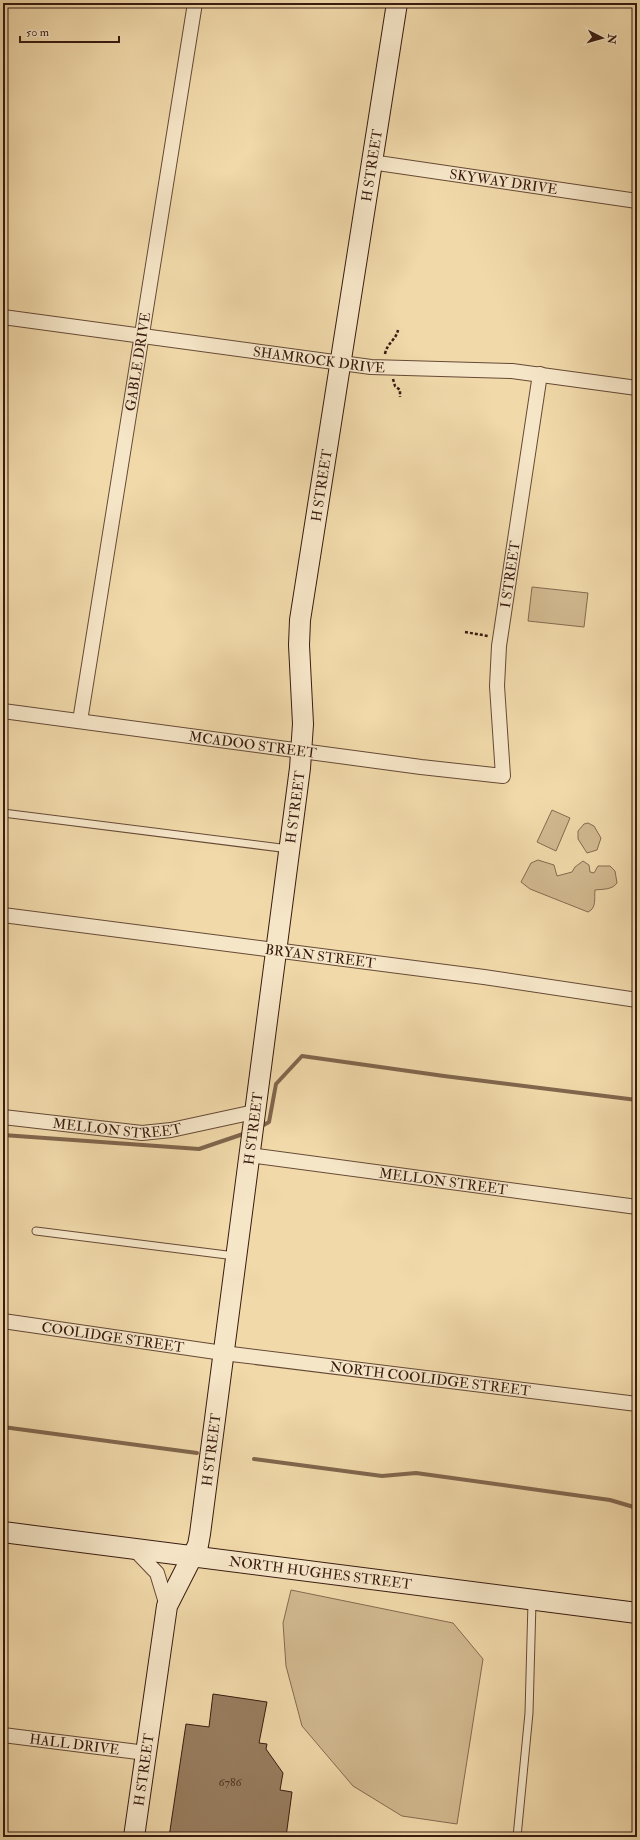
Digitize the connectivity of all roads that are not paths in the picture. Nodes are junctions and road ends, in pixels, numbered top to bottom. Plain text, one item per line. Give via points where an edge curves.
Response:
1 (195, 3) edge
2 (397, 3) edge
3 (371, 162) junction
4 (637, 201) edge
5 (3, 317) edge
6 (142, 335) junction
7 (340, 363) junction
8 (540, 374) junction
9 (637, 388) edge
10 (3, 711) edge
11 (80, 720) junction
12 (300, 751) junction
13 (503, 776) joint
14 (3, 813) edge
15 (290, 849) junction
16 (3, 915) edge
17 (276, 950) junction
18 (637, 1000) edge
19 (254, 1116) junction
20 (3, 1117) edge
21 (250, 1150) junction
22 (637, 1207) edge
23 (36, 1231) dead end
24 (236, 1256) junction
25 (3, 1321) edge
26 (223, 1353) junction
27 (637, 1404) edge
28 (3, 1532) edge
29 (133, 1548) junction
30 (192, 1555) junction
31 (532, 1600) junction
32 (167, 1606) junction
33 (637, 1613) edge
34 (3, 1735) edge
35 (146, 1753) junction
36 (134, 1837) edge
37 (517, 1837) edge

1 - 6 street, GABLE DRIVE
2 - 3 street, H STREET
3 - 4 street, SKYWAY DRIVE
3 - 7 street, H STREET
5 - 6 street, SHAMROCK DRIVE
6 - 7 street, SHAMROCK DRIVE
6 - 11 street, GABLE DRIVE
7 - 8 street, SHAMROCK DRIVE via 389,369 484,369
7 - 12 street, H STREET via 300,620 303,724
8 - 9 street, SHAMROCK DRIVE
8 - 13 street, I STREET via 500,638 497,686
10 - 11 street, MCADOO STREET
11 - 12 street, MCADOO STREET
12 - 13 street, MCADOO STREET
12 - 15 street, H STREET
14 - 15 lane
15 - 17 street, H STREET
16 - 17 street, BRYAN STREET
17 - 18 street, BRYAN STREET
17 - 19 street, H STREET
19 - 20 street, MELLON STREET via 142,1133
19 - 21 street, H STREET
21 - 22 street, MELLON STREET
21 - 24 street, H STREET
23 - 24 lane
24 - 26 street, H STREET
25 - 26 street, COOLIDGE STREET
26 - 27 street, NORTH COOLIDGE STREET
26 - 30 street, H STREET via 200,1534 198,1545
28 - 29 street, NORTH HUGHES STREET
29 - 30 street, NORTH HUGHES STREET
29 - 32 street, H STREET via 157,1573
30 - 31 street, NORTH HUGHES STREET
30 - 32 street, H STREET
31 - 33 street, NORTH HUGHES STREET
31 - 37 lane via 529,1713
32 - 35 street, H STREET
34 - 35 street, HALL DRIVE
35 - 36 street, H STREET

